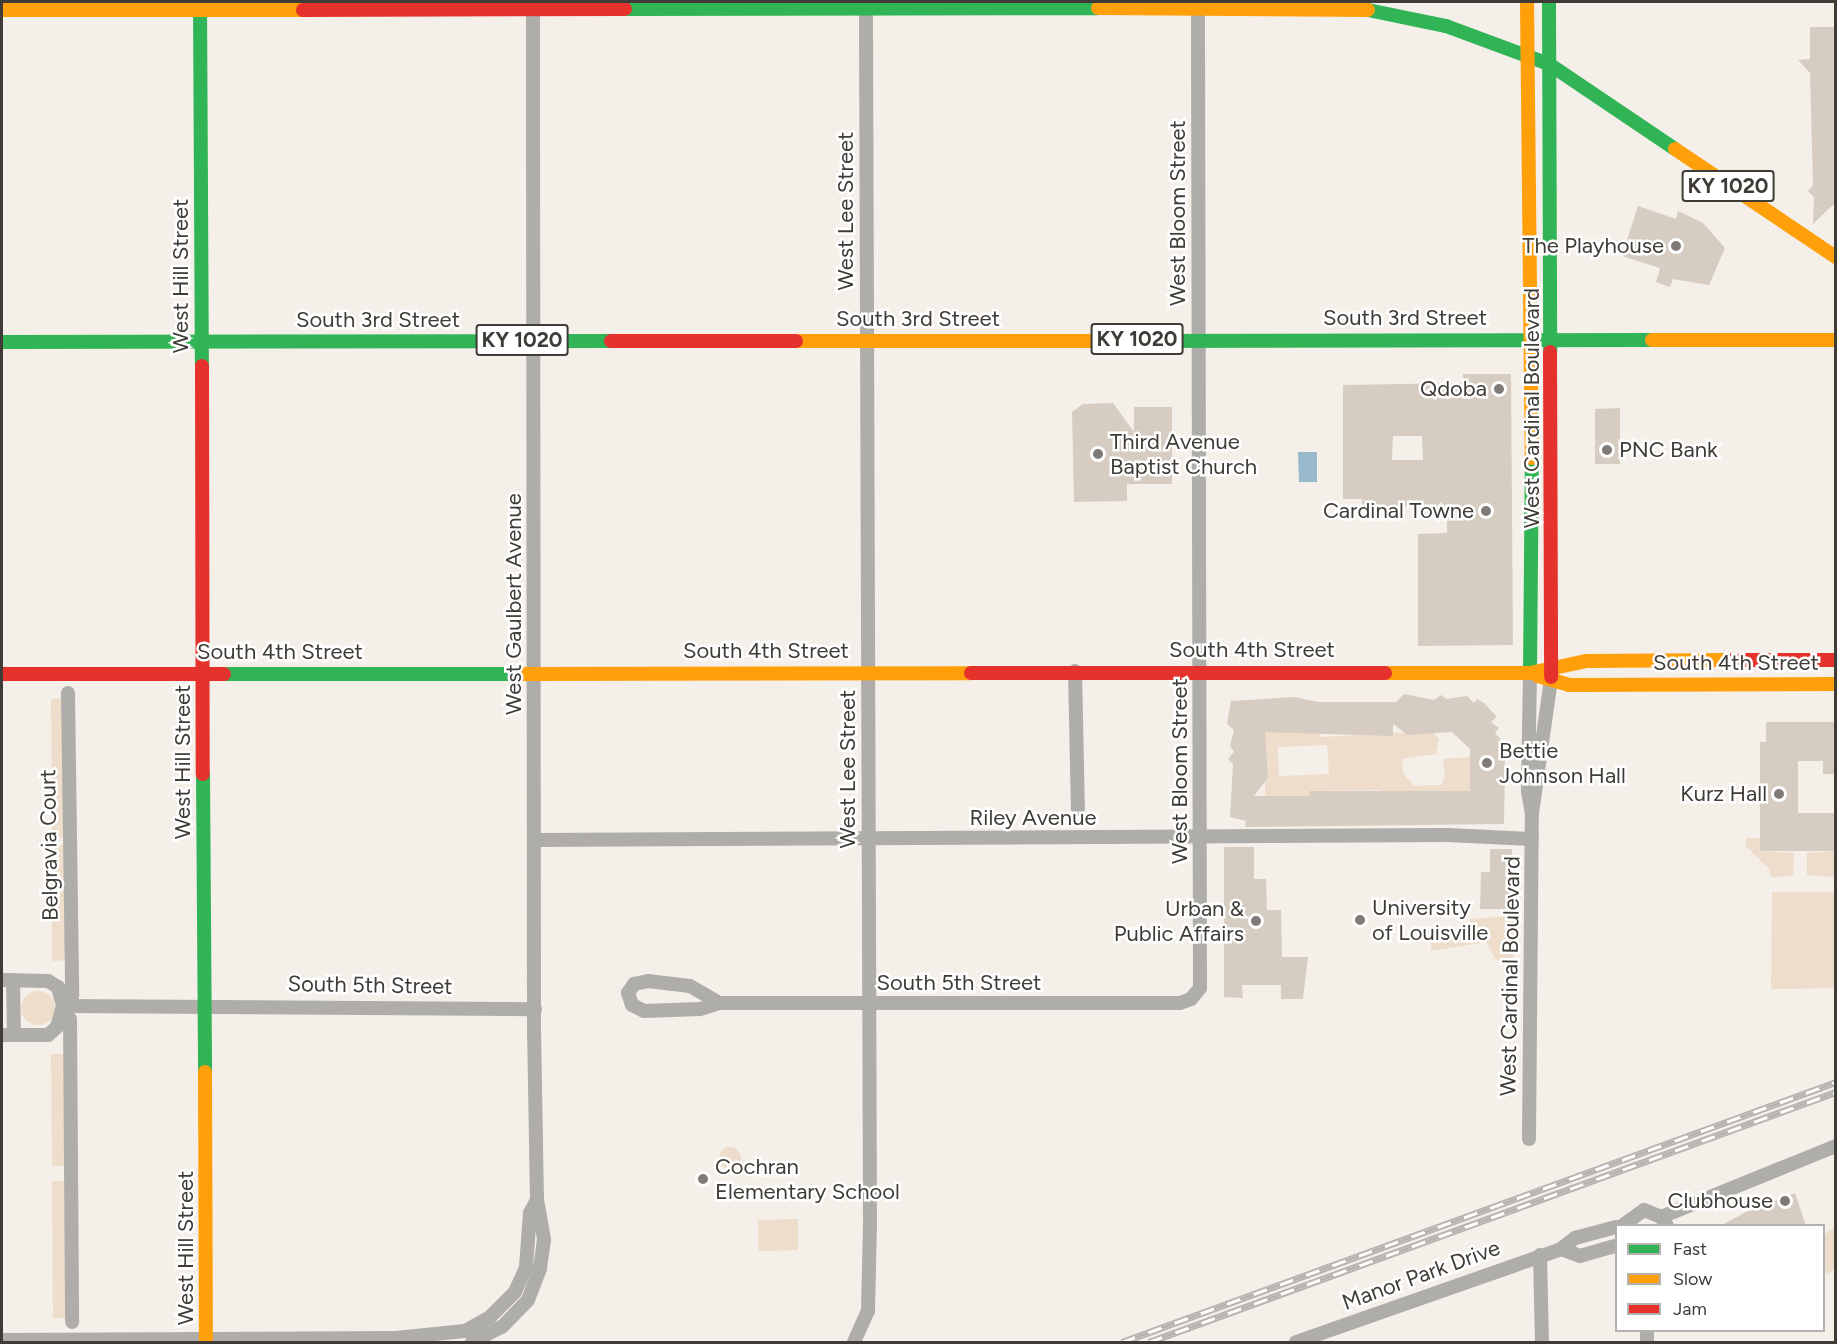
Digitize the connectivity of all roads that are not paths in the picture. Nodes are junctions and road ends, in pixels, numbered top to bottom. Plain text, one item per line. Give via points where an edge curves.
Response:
1 (1527, 2) edge
2 (1549, 2) edge
3 (866, 4) edge
4 (200, 5) edge
5 (1198, 7) junction
6 (533, 9) junction
7 (2, 10) edge
8 (1528, 55) junction
9 (1549, 64) junction
10 (1836, 257) edge
11 (1528, 338) junction
12 (1553, 338) junction
13 (1199, 339) junction
14 (534, 340) junction
15 (867, 340) junction
16 (1836, 340) edge
17 (2, 342) edge
18 (202, 342) junction
19 (1836, 660) edge
20 (1075, 671) junction
21 (1201, 671) junction
22 (536, 672) junction
23 (869, 672) junction
24 (204, 673) junction
25 (1530, 673) junction
26 (1551, 673) junction
27 (2, 674) edge
28 (1836, 684) edge
29 (68, 693) dead end
30 (1078, 809) dead end
31 (1532, 813) junction
32 (869, 839) junction
33 (1201, 839) junction
34 (1532, 839) junction
35 (534, 840) junction
36 (7, 980) edge
37 (1196, 994) joint
38 (68, 1001) junction
39 (719, 1003) junction
40 (869, 1004) junction
41 (205, 1006) junction
42 (535, 1009) junction
43 (70, 1019) dead end
44 (8, 1035) edge
45 (1529, 1139) dead end
46 (1836, 1146) edge
47 (537, 1200) junction
48 (1664, 1221) edge
49 (1625, 1224) edge
50 (1615, 1228) edge
51 (1615, 1247) edge
52 (1561, 1249) junction
53 (1540, 1256) junction
54 (72, 1322) dead end
55 (2, 1340) edge
56 (399, 1340) edge
57 (206, 1341) edge
58 (472, 1342) edge
59 (854, 1342) edge
60 (1296, 1342) edge
61 (1542, 1342) edge

1 - 8 main road, West Cardinal Boulevard
2 - 9 main road, West Cardinal Boulevard
3 - 5 main road, KY 1020
3 - 6 main road, KY 1020
3 - 15 street, West Lee Street
4 - 6 main road, KY 1020
4 - 7 main road, KY 1020
4 - 18 main road, West Hill Street
5 - 8 main road, KY 1020 via 1356,8 1446,26
5 - 13 street, West Bloom Street
6 - 14 street, West Gaulbert Avenue
8 - 9 main road, KY 1020
8 - 11 main road, West Cardinal Boulevard
9 - 10 main road, KY 1020
9 - 12 main road, West Cardinal Boulevard
11 - 12 main road, South 3rd Street / KY 1020
11 - 13 main road, South 3rd Street / KY 1020
11 - 25 main road, West Cardinal Boulevard via 1533,578
12 - 16 main road, South 3rd Street / KY 1020
12 - 26 main road, West Cardinal Boulevard
13 - 15 main road, South 3rd Street / KY 1020
13 - 21 street, West Bloom Street
14 - 15 main road, South 3rd Street / KY 1020
14 - 18 main road, South 3rd Street / KY 1020
14 - 22 street, West Gaulbert Avenue
15 - 23 street, West Lee Street
17 - 18 main road, South 3rd Street / KY 1020
18 - 24 main road, West Hill Street
19 - 26 main road, South 4th Street via 1586,661
20 - 21 main road, South 4th Street
20 - 23 main road, South 4th Street
20 - 30 street
21 - 25 main road, South 4th Street
21 - 33 street, West Bloom Street
22 - 23 main road, South 4th Street
22 - 24 main road, South 4th Street
22 - 35 street, West Gaulbert Avenue
23 - 32 street, West Lee Street
24 - 27 main road, South 4th Street
24 - 41 main road, West Hill Street
25 - 26 main road, South 4th Street
25 - 31 street, West Cardinal Boulevard via 1528,791
26 - 28 main road, South 4th Street via 1569,685
26 - 31 street, West Cardinal Boulevard
29 - 38 street, Belgravia Court
31 - 34 street, West Cardinal Boulevard
32 - 33 street, Riley Avenue
32 - 35 street, Riley Avenue
32 - 40 street, West Lee Street
33 - 34 street, Riley Avenue via 1448,835
33 - 37 street, West Bloom Street via 1203,975
34 - 45 street, West Cardinal Boulevard
35 - 42 street, West Gaulbert Avenue
36 - 38 street via 55,984
36 - 44 street
37 - 40 street, South 5th Street via 1180,1003
38 - 41 street, South 5th Street
38 - 44 street via 57,1027 48,1035
39 - 39 street, South 5th Street via 700,1010 644,1011 632,1005 628,993 634,984 664,983 705,991
39 - 40 street, South 5th Street
40 - 59 street, West Lee Street via 866,1320
41 - 42 street, South 5th Street
41 - 57 main road, West Hill Street
42 - 47 street, West Gaulbert Avenue
43 - 54 street
46 - 48 street
47 - 56 street, West Gaulbert Avenue via 530,1213 526,1267 504,1306 465,1331
47 - 58 street, West Gaulbert Avenue via 544,1239 533,1288 511,1320
48 - 49 street via 1644,1210
50 - 52 street, Manor Park Drive via 1575,1238
51 - 52 street, Manor Park Drive via 1580,1256
52 - 53 street, Manor Park Drive
53 - 60 street, Manor Park Drive
53 - 61 street
55 - 57 street, West Gaulbert Avenue
56 - 57 street, West Gaulbert Avenue

